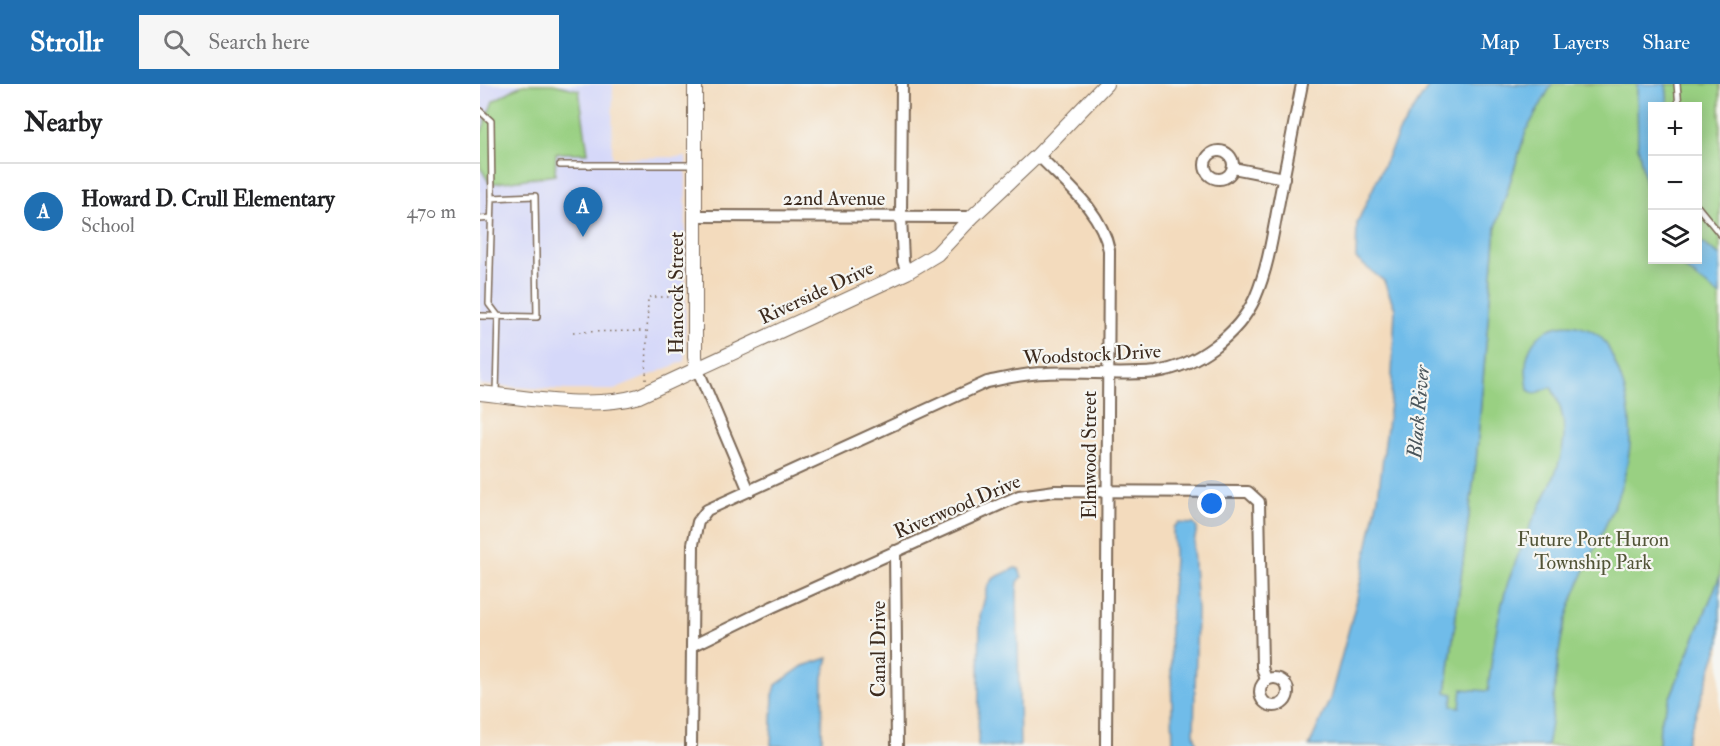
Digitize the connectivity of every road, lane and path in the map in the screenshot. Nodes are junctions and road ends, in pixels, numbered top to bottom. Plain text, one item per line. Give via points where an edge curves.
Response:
1 (695, 84) edge
2 (902, 84) edge
3 (1106, 84) edge
4 (1302, 84) edge
5 (1677, 84) edge
6 (1679, 102) edge
7 (480, 111) edge
8 (1038, 155) junction
9 (560, 165) dead end
10 (696, 165) junction
11 (1233, 168) dead end
12 (1284, 178) junction
13 (492, 198) junction
14 (1700, 210) edge
15 (696, 216) junction
16 (901, 216) junction
17 (972, 217) junction
18 (491, 218) junction
19 (480, 219) edge
20 (1720, 234) edge
21 (907, 272) junction
22 (682, 297) dead end
23 (480, 316) edge
24 (498, 316) junction
25 (647, 331) junction
26 (573, 332) dead end
27 (697, 368) junction
28 (1107, 374) junction
29 (646, 381) dead end
30 (480, 393) edge
31 (496, 394) junction
32 (749, 491) junction
33 (1107, 492) junction
34 (895, 551) junction
35 (692, 646) junction
36 (1266, 680) dead end
37 (691, 746) edge
38 (897, 746) edge
39 (1106, 746) edge

1 - 10 street, Hancock Street
2 - 16 street
3 - 8 street, Riverside Drive
4 - 12 street, Woodstock Drive
5 - 6 lane
7 - 13 lane via 491,121
8 - 17 street, Riverside Drive
8 - 28 street, Elmwood Street via 1094,214 1106,235 1110,272
9 - 10 lane
10 - 15 street, Hancock Street
11 - 12 street
12 - 28 street, Woodstock Drive via 1262,279 1238,324 1211,349 1186,363 1158,371
13 - 18 lane
13 - 24 lane via 535,196 537,317
14 - 20 lane
15 - 16 street, 22nd Avenue
15 - 27 street, Hancock Street
16 - 17 street, 22nd Avenue
16 - 21 street
17 - 21 street, Riverside Drive via 937,254
18 - 19 lane
18 - 24 lane via 489,304
21 - 27 street, Riverside Drive
22 - 25 path via 648,297
23 - 24 lane
24 - 31 lane
25 - 26 path
25 - 29 path
27 - 31 street, Riverside Drive via 624,401 589,403
27 - 32 street, Hancock Street
28 - 32 street, Woodstock Drive via 1023,374 987,382
28 - 33 street, Elmwood Street
30 - 31 street, Riverside Drive
32 - 35 street, Woodstock Drive via 707,510 698,522 693,544
33 - 34 street, Riverwood Drive via 1055,491 1019,496
33 - 36 street, Riverwood Drive via 1248,492 1254,496 1259,502 1260,516 1262,667
33 - 39 street, Elmwood Street
34 - 35 street, Riverwood Drive
34 - 38 street, Canal Drive
35 - 37 street, Woodstock Drive

